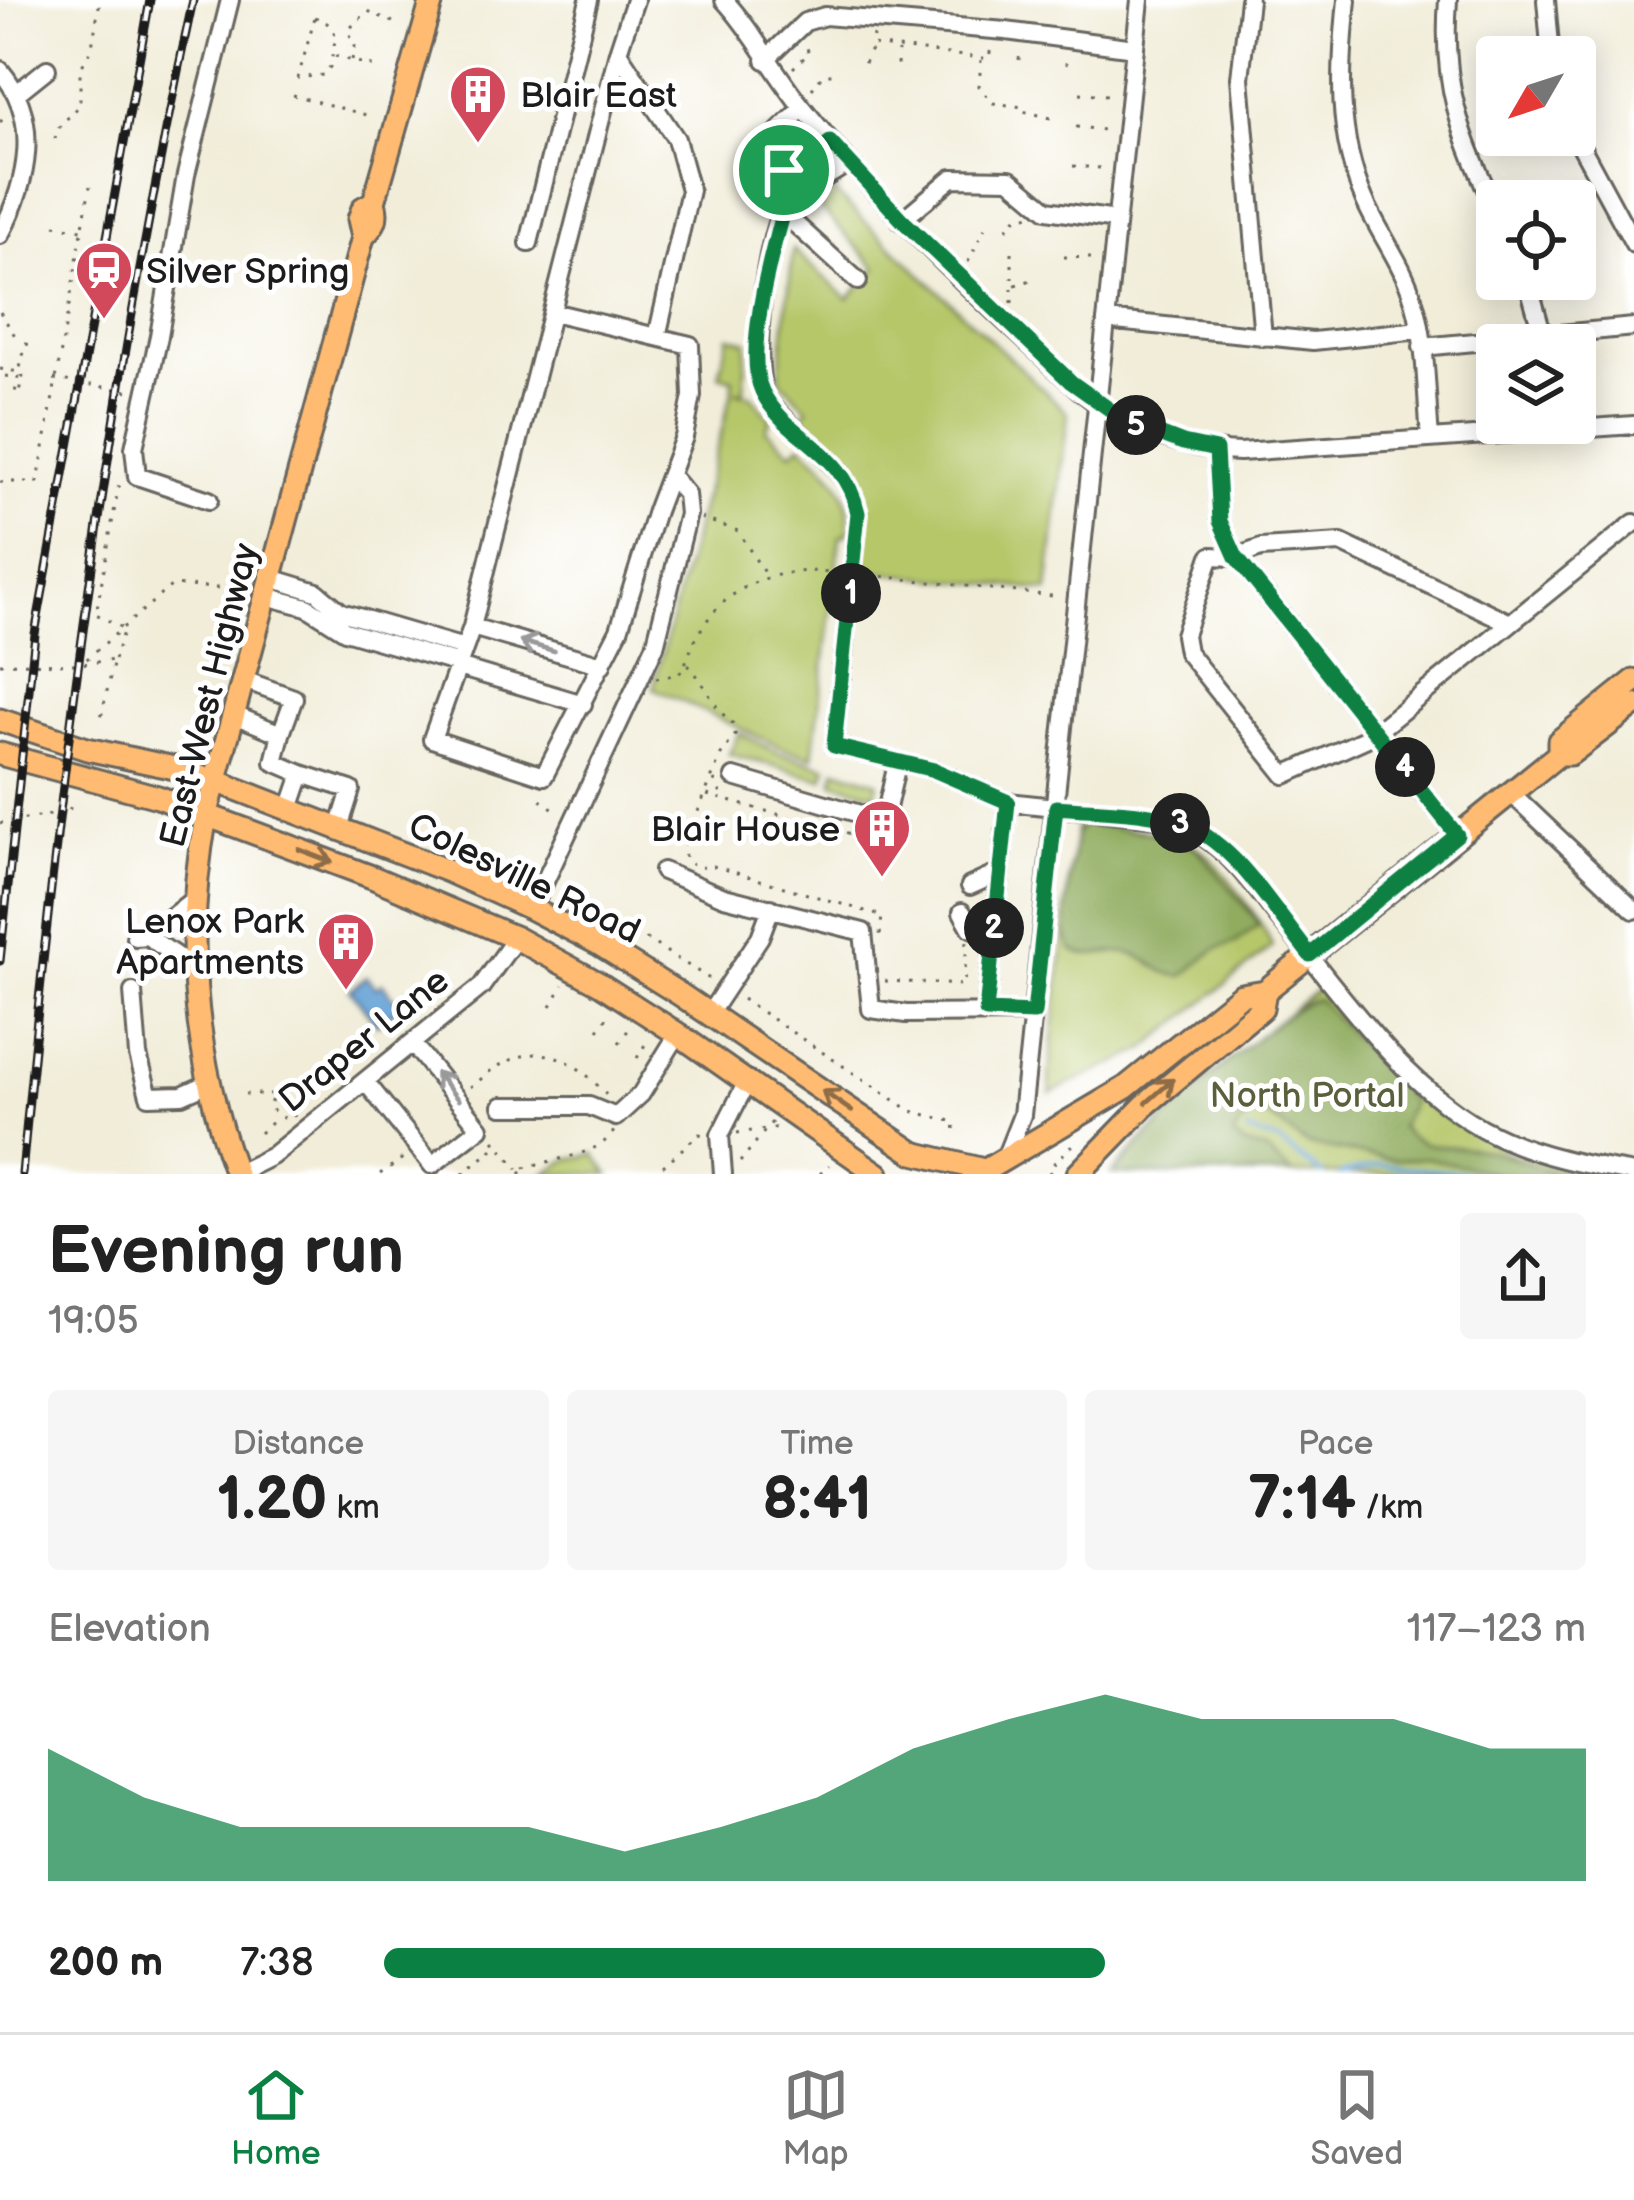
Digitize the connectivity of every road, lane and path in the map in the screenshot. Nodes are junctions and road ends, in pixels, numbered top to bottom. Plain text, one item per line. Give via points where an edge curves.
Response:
1 (100, 0) edge
2 (230, 0) edge
3 (432, 0) edge
4 (589, 0) edge
5 (635, 0) edge
6 (1140, 0) edge
7 (1249, 0) edge
8 (1347, 0) edge
9 (1448, 0) edge
10 (1546, 0) edge
11 (727, 4) edge
12 (392, 22) dead end
13 (348, 30) junction
14 (335, 33) junction
15 (873, 33) dead end
16 (1549, 36) edge
17 (804, 42) dead end
18 (992, 44) dead end
19 (872, 45) junction
20 (1006, 46) dead end
21 (1135, 48) junction
22 (898, 49) junction
23 (618, 52) junction
24 (1067, 52) dead end
25 (940, 53) junction
26 (762, 54) junction
27 (334, 55) junction
28 (981, 58) junction
29 (352, 60) junction
30 (1019, 60) dead end
31 (864, 63) dead end
32 (941, 64) dead end
33 (897, 65) dead end
34 (1066, 65) dead end
35 (380, 68) dead end
36 (793, 68) dead end
37 (0, 70) edge
38 (47, 70) dead end
39 (837, 74) dead end
40 (16, 93) junction
41 (1080, 93) dead end
42 (293, 95) dead end
43 (1108, 95) dead end
44 (807, 99) junction
45 (366, 115) dead end
46 (1055, 119) dead end
47 (1076, 128) dead end
48 (1104, 130) dead end
49 (56, 139) dead end
50 (830, 142) junction
51 (1586, 156) edge
52 (849, 162) junction
53 (1073, 166) dead end
54 (1100, 168) dead end
55 (784, 170) junction
56 (1482, 180) edge
57 (90, 186) dead end
58 (783, 208) junction
59 (1031, 214) dead end
60 (902, 220) junction
61 (1116, 220) junction
62 (55, 225) dead end
63 (985, 228) dead end
64 (1007, 229) dead end
65 (82, 230) junction
66 (0, 235) edge
67 (530, 243) dead end
68 (1634, 244) edge
69 (1012, 251) dead end
70 (1064, 257) dead end
71 (1091, 258) dead end
72 (968, 262) dead end
73 (1035, 279) dead end
74 (858, 281) dead end
75 (1014, 286) junction
76 (1012, 303) dead end
77 (0, 312) edge
78 (552, 312) junction
79 (1106, 320) junction
80 (1634, 328) edge
81 (1596, 331) edge
82 (657, 337) junction
83 (1264, 337) junction
84 (1476, 337) edge
85 (1421, 338) junction
86 (19, 342) dead end
87 (33, 345) dead end
88 (0, 369) edge
89 (5, 376) dead end
90 (28, 378) dead end
91 (54, 379) junction
92 (135, 392) dead end
93 (1098, 404) junction
94 (1634, 425) edge
95 (1430, 439) junction
96 (1216, 450) junction
97 (670, 475) junction
98 (1, 481) edge
99 (119, 481) dead end
100 (208, 500) dead end
101 (696, 517) dead end
102 (1634, 523) edge
103 (1236, 557) junction
104 (832, 572) dead end
105 (870, 575) dead end
106 (767, 577) junction
107 (269, 587) junction
108 (231, 589) dead end
109 (1052, 596) dead end
110 (1510, 623) junction
111 (472, 627) junction
112 (124, 629) junction
113 (114, 660) junction
114 (460, 660) junction
115 (0, 663) edge
116 (81, 664) junction
117 (602, 664) junction
118 (687, 664) junction
119 (654, 678) dead end
120 (244, 680) junction
121 (1634, 681) edge
122 (583, 704) junction
123 (1634, 705) edge
124 (74, 716) dead end
125 (234, 716) junction
126 (0, 720) edge
127 (100, 722) dead end
128 (735, 725) dead end
129 (1376, 732) junction
130 (281, 734) junction
131 (736, 734) dead end
132 (0, 754) edge
133 (1559, 754) junction
134 (896, 764) junction
135 (302, 774) junction
136 (734, 777) dead end
137 (713, 778) junction
138 (216, 781) junction
139 (1511, 793) junction
140 (723, 799) dead end
141 (540, 800) dead end
142 (1008, 802) junction
143 (71, 804) dead end
144 (1056, 807) junction
145 (290, 809) junction
146 (206, 816) junction
147 (565, 819) dead end
148 (0, 823) edge
149 (339, 828) junction
150 (1457, 835) junction
151 (663, 871) dead end
152 (999, 873) junction
153 (970, 886) dead end
154 (194, 898) junction
155 (771, 908) junction
156 (532, 909) junction
157 (570, 909) dead end
158 (1634, 910) edge
159 (962, 912) dead end
160 (880, 937) dead end
161 (516, 938) junction
162 (967, 938) dead end
163 (993, 938) junction
164 (1310, 955) junction
165 (192, 967) junction
166 (877, 978) dead end
167 (564, 983) dead end
168 (717, 983) dead end
169 (1265, 991) junction
170 (133, 992) dead end
171 (733, 993) dead end
172 (551, 1006) dead end
173 (610, 1011) dead end
174 (986, 1011) junction
175 (1034, 1013) junction
176 (709, 1014) junction
177 (632, 1025) dead end
178 (783, 1026) junction
179 (598, 1030) dead end
180 (678, 1034) junction
181 (650, 1037) dead end
182 (776, 1037) dead end
183 (619, 1042) dead end
184 (412, 1043) junction
185 (817, 1048) junction
186 (638, 1058) dead end
187 (809, 1059) dead end
188 (748, 1080) junction
189 (365, 1081) junction
190 (209, 1083) junction
191 (451, 1087) dead end
192 (245, 1094) dead end
193 (273, 1094) junction
194 (502, 1106) dead end
195 (621, 1112) junction
196 (277, 1117) junction
197 (774, 1120) dead end
198 (783, 1127) dead end
199 (614, 1130) dead end
200 (766, 1130) junction
201 (260, 1133) dead end
202 (1068, 1133) dead end
203 (699, 1134) dead end
204 (954, 1134) dead end
205 (720, 1136) junction
206 (498, 1144) dead end
207 (417, 1146) junction
208 (829, 1165) dead end
209 (1013, 1166) edge
210 (729, 1171) edge
211 (389, 1172) edge
212 (982, 1172) edge
213 (1634, 1173) edge
214 (236, 1174) edge
215 (380, 1174) edge
216 (463, 1174) edge
217 (522, 1174) edge
218 (654, 1174) edge
219 (820, 1174) edge
220 (878, 1174) edge
221 (1050, 1174) edge
222 (1078, 1174) edge

1 - 49 path via 80,70 80,105
2 - 100 street via 186,175 134,448 137,476
3 - 107 main road, East-West Highway via 374,202 359,219 363,237
4 - 67 street
5 - 23 street
6 - 21 street
7 - 83 street via 1240,78
8 - 85 street via 1340,90 1349,157 1410,289
9 - 56 street via 1444,50 1453,99
10 - 16 street
11 - 26 street via 733,31
12 - 13 path via 368,11
13 - 14 path
13 - 29 path
14 - 27 path
14 - 27 path via 315,17 298,78 323,75
15 - 19 path
17 - 36 path via 809,53
18 - 28 path
19 - 22 path
19 - 31 path
20 - 30 path via 1021,47
21 - 26 street via 825,16
21 - 61 street
22 - 25 path
22 - 33 path
23 - 78 street via 602,77
23 - 82 street via 676,139 690,190
24 - 34 path
25 - 28 path
25 - 32 path
26 - 44 street
27 - 29 path
28 - 46 path via 980,86 993,103
29 - 35 path
37 - 40 street
38 - 40 street
39 - 44 path via 823,74
40 - 66 street via 27,148
41 - 43 path
42 - 45 path
44 - 50 street
44 - 55 street via 779,131
47 - 48 path
50 - 52 street
50 - 55 street
51 - 68 street
52 - 58 street
52 - 60 street
53 - 54 path
55 - 58 street
57 - 65 path
58 - 74 street
58 - 134 street via 760,318 758,376 770,403 845,477 858,513 834,746
59 - 64 path
60 - 61 street via 952,178 1010,179 1047,210
60 - 93 street
61 - 79 street
62 - 65 path
63 - 72 path
65 - 91 path
69 - 75 path
70 - 71 path
73 - 75 path
75 - 76 path
77 - 86 path
78 - 82 street
78 - 111 street
79 - 83 street
79 - 93 street
80 - 81 street
82 - 97 street via 690,345 692,396
83 - 85 street
84 - 85 street
85 - 95 street
87 - 88 path via 26,344 19,372
89 - 90 path via 18,378 15,393
91 - 92 path
91 - 98 path via 38,482
93 - 96 street
93 - 144 street
94 - 95 street
95 - 96 street
96 - 103 street via 1220,521
97 - 117 street
97 - 156 street via 686,494 688,514 655,646
99 - 112 path via 96,614
101 - 106 path via 738,531
102 - 110 street
103 - 110 street via 1341,543
103 - 129 street
103 - 129 street via 1211,556 1184,634 1187,652 1285,775
104 - 106 path
105 - 109 path
106 - 118 path via 712,614
107 - 114 street via 317,592 341,612
107 - 120 main road, East-West Highway
108 - 112 path via 172,585
110 - 129 street
111 - 114 street
117 -> 111 street
112 - 113 path
112 - 116 path
113 - 116 path
113 - 127 path
114 - 122 street
114 - 122 street via 432,740 544,776
115 - 116 path
116 - 124 path
117 - 122 street
118 - 119 path via 679,674
118 - 128 path via 716,711
120 - 125 main road, East-West Highway
120 - 130 street via 294,698
121 - 133 main road via 1559,741
123 - 133 main road via 1570,754
125 - 130 street
125 - 138 main road, East-West Highway
126 - 138 main road, Colesville Road
129 - 150 street
130 - 135 street via 274,762
131 - 137 path
132 - 146 main road, Colesville Road
133 - 139 main road
134 - 136 street via 884,821
134 - 142 street via 934,770
135 - 145 street
135 - 149 street via 351,790
137 - 140 path
137 - 160 path via 684,846 696,868 713,866 882,916
138 - 145 main road, Colesville Road
138 - 146 main road, East-West Highway
139 - 150 main road
139 - 158 street
141 - 147 path
142 - 144 street
142 - 152 street
143 - 148 path via 69,812
144 - 164 street via 1187,825 1234,861
144 - 175 street
145 - 149 main road, Colesville Road
146 - 154 main road, East-West Highway
146 -> 161 main road, Colesville Road
149 - 156 main road, Colesville Road
150 - 164 main road
151 - 155 street
152 - 153 street
152 - 163 street
154 - 165 main road, East-West Highway
154 - 165 street via 141,937
155 - 174 street via 863,932 871,1009
155 - 176 street
156 - 176 main road, Colesville Road
157 - 168 path via 578,904 617,923
159 - 163 street via 971,928
161 - 180 main road, Colesville Road
161 - 184 street, Draper Lane via 481,987
162 - 166 path via 964,985
163 - 174 street
164 - 169 main road
164 - 213 street via 1406,1067 1473,1123 1544,1155
165 - 190 main road, East-West Highway
167 - 172 path
169 - 209 main road via 1241,995
222 -> 169 main road via 1144,1106 1262,1008
170 - 190 street via 148,1094 182,1095
171 - 178 path
173 - 179 path
174 - 175 street
175 - 209 street
212 -> 176 main road, Colesville Road via 914,1153
177 - 183 path
178 - 182 path
178 - 185 path
180 - 188 main road, Colesville Road
180 - 195 street
181 - 186 path
184 - 189 street, Draper Lane
207 -> 184 street via 432,1165 480,1128
185 - 187 path
185 - 204 path via 911,1111 955,1122
188 - 205 street
188 - 220 main road, Colesville Road
189 - 207 street
189 - 214 street, Draper Lane via 272,1156
190 - 214 main road, East-West Highway
191 - 195 path via 473,1087 520,1055 543,1053 594,1080
192 - 193 path
193 - 196 path
193 - 196 path via 291,1088 302,1099 290,1118
194 - 195 street
196 - 201 path
197 - 200 path
198 - 200 path
199 - 217 path via 589,1153 549,1159
200 - 205 path
200 - 210 path
202 - 221 path via 1074,1143
203 - 218 path
205 - 210 street
206 - 216 path
207 - 211 path
208 - 219 path
209 - 212 main road
211 - 215 path

